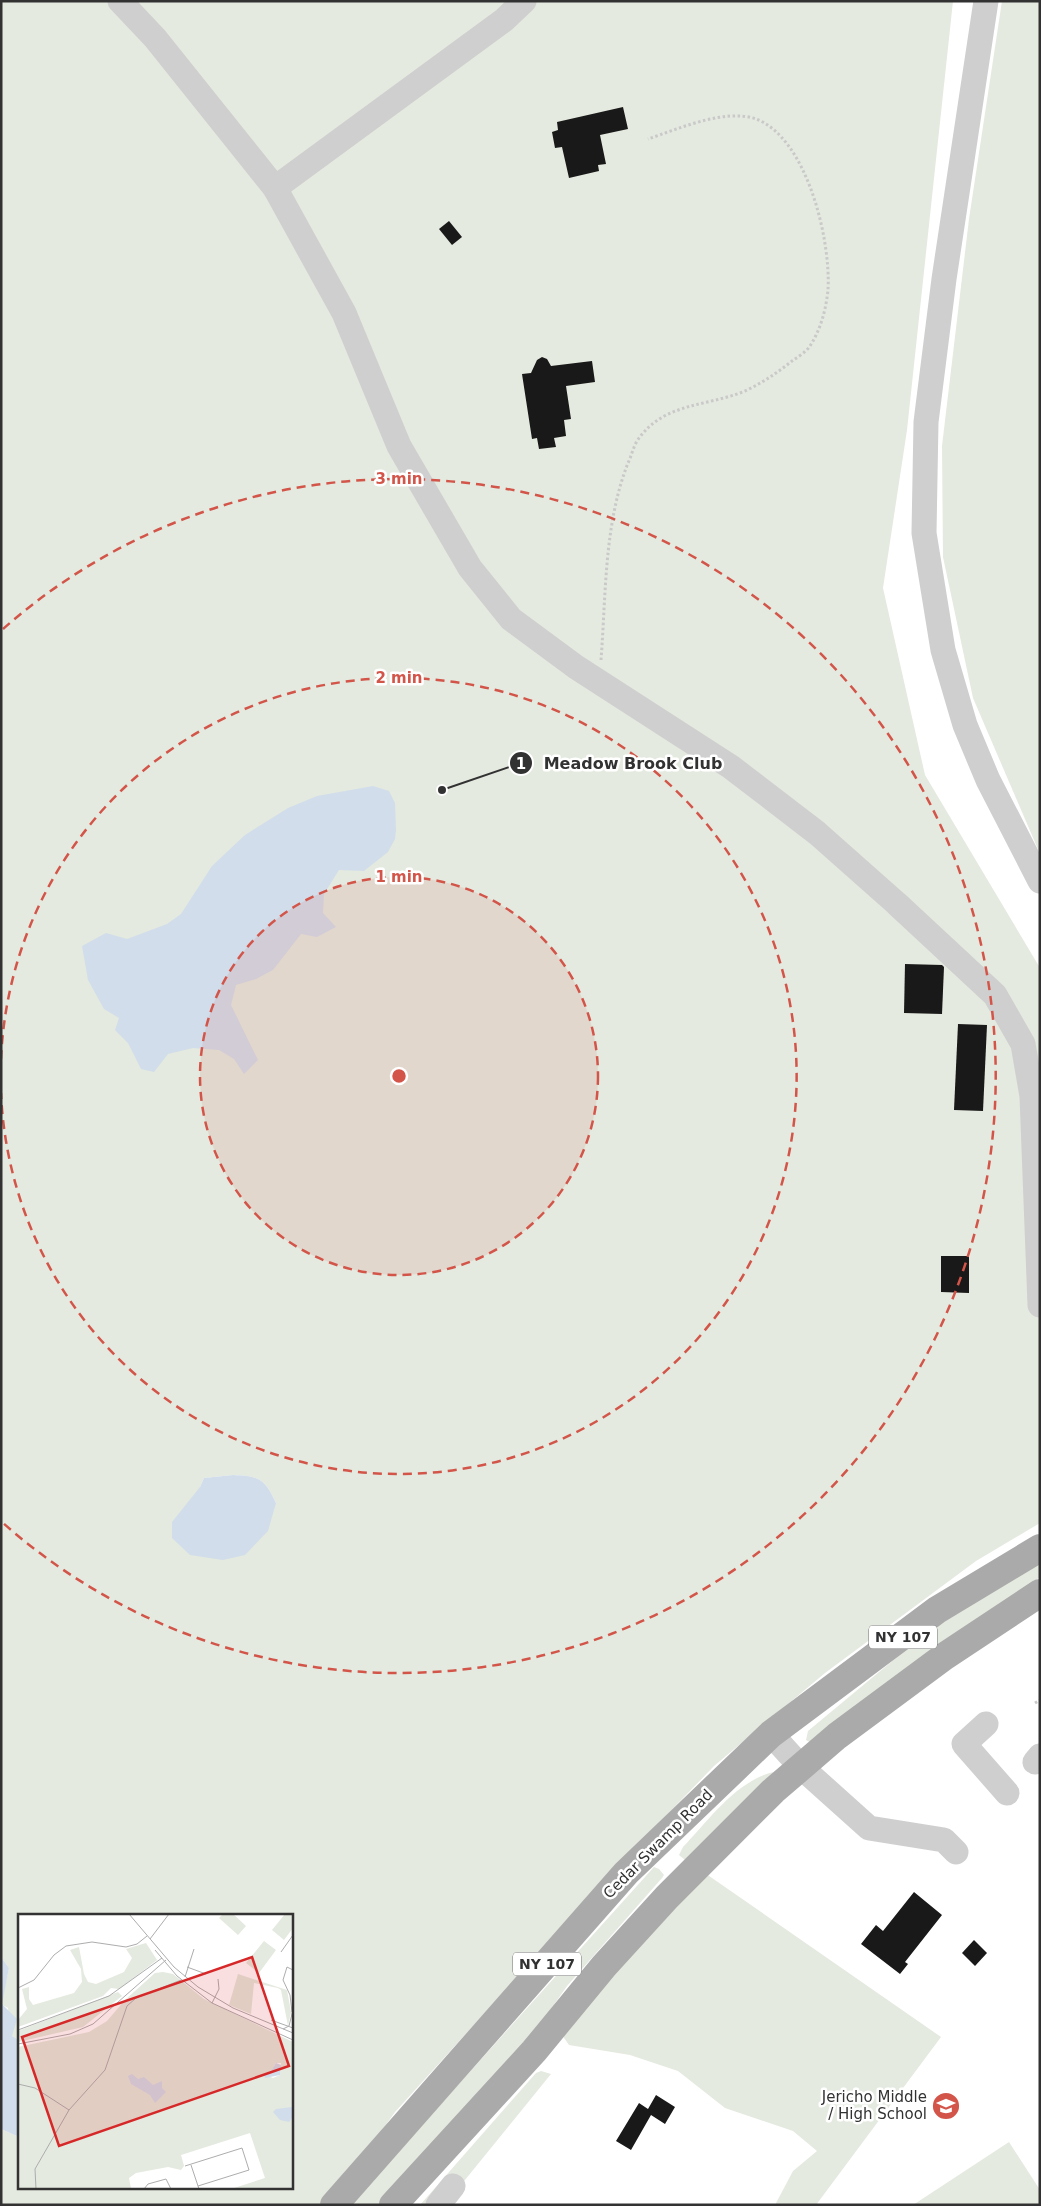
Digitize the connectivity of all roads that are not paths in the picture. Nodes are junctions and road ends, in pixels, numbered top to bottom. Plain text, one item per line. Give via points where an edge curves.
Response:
1 (120, 1) edge
2 (524, 1) edge
3 (986, 1) edge
4 (275, 188) junction
5 (1040, 881) edge
6 (1040, 1305) edge
7 (1040, 1548) edge
8 (1040, 1593) edge
9 (986, 1724) dead end
10 (772, 1734) junction
11 (801, 1767) junction
12 (1007, 1793) dead end
13 (956, 1852) dead end
14 (334, 2205) edge
15 (393, 2205) edge

1 - 4 street via 155,38
2 - 4 street via 504,20
3 - 5 street via 926,422 924,533 943,650 965,725 988,780
4 - 6 street via 344,313 399,446 470,568 511,619 600,683 731,767 816,833 995,995 1023,1044 1032,1096
7 - 10 main road, Cedar Swamp Road / NY 107 via 938,1610
8 - 11 main road, NY 107 via 937,1661
9 - 12 street via 964,1744
10 - 11 street
10 - 14 main road, Cedar Swamp Road / NY 107 via 626,1873
11 - 13 street via 869,1828 944,1840
11 - 15 main road, NY 107 via 667,1897 604,1966 534,2051

